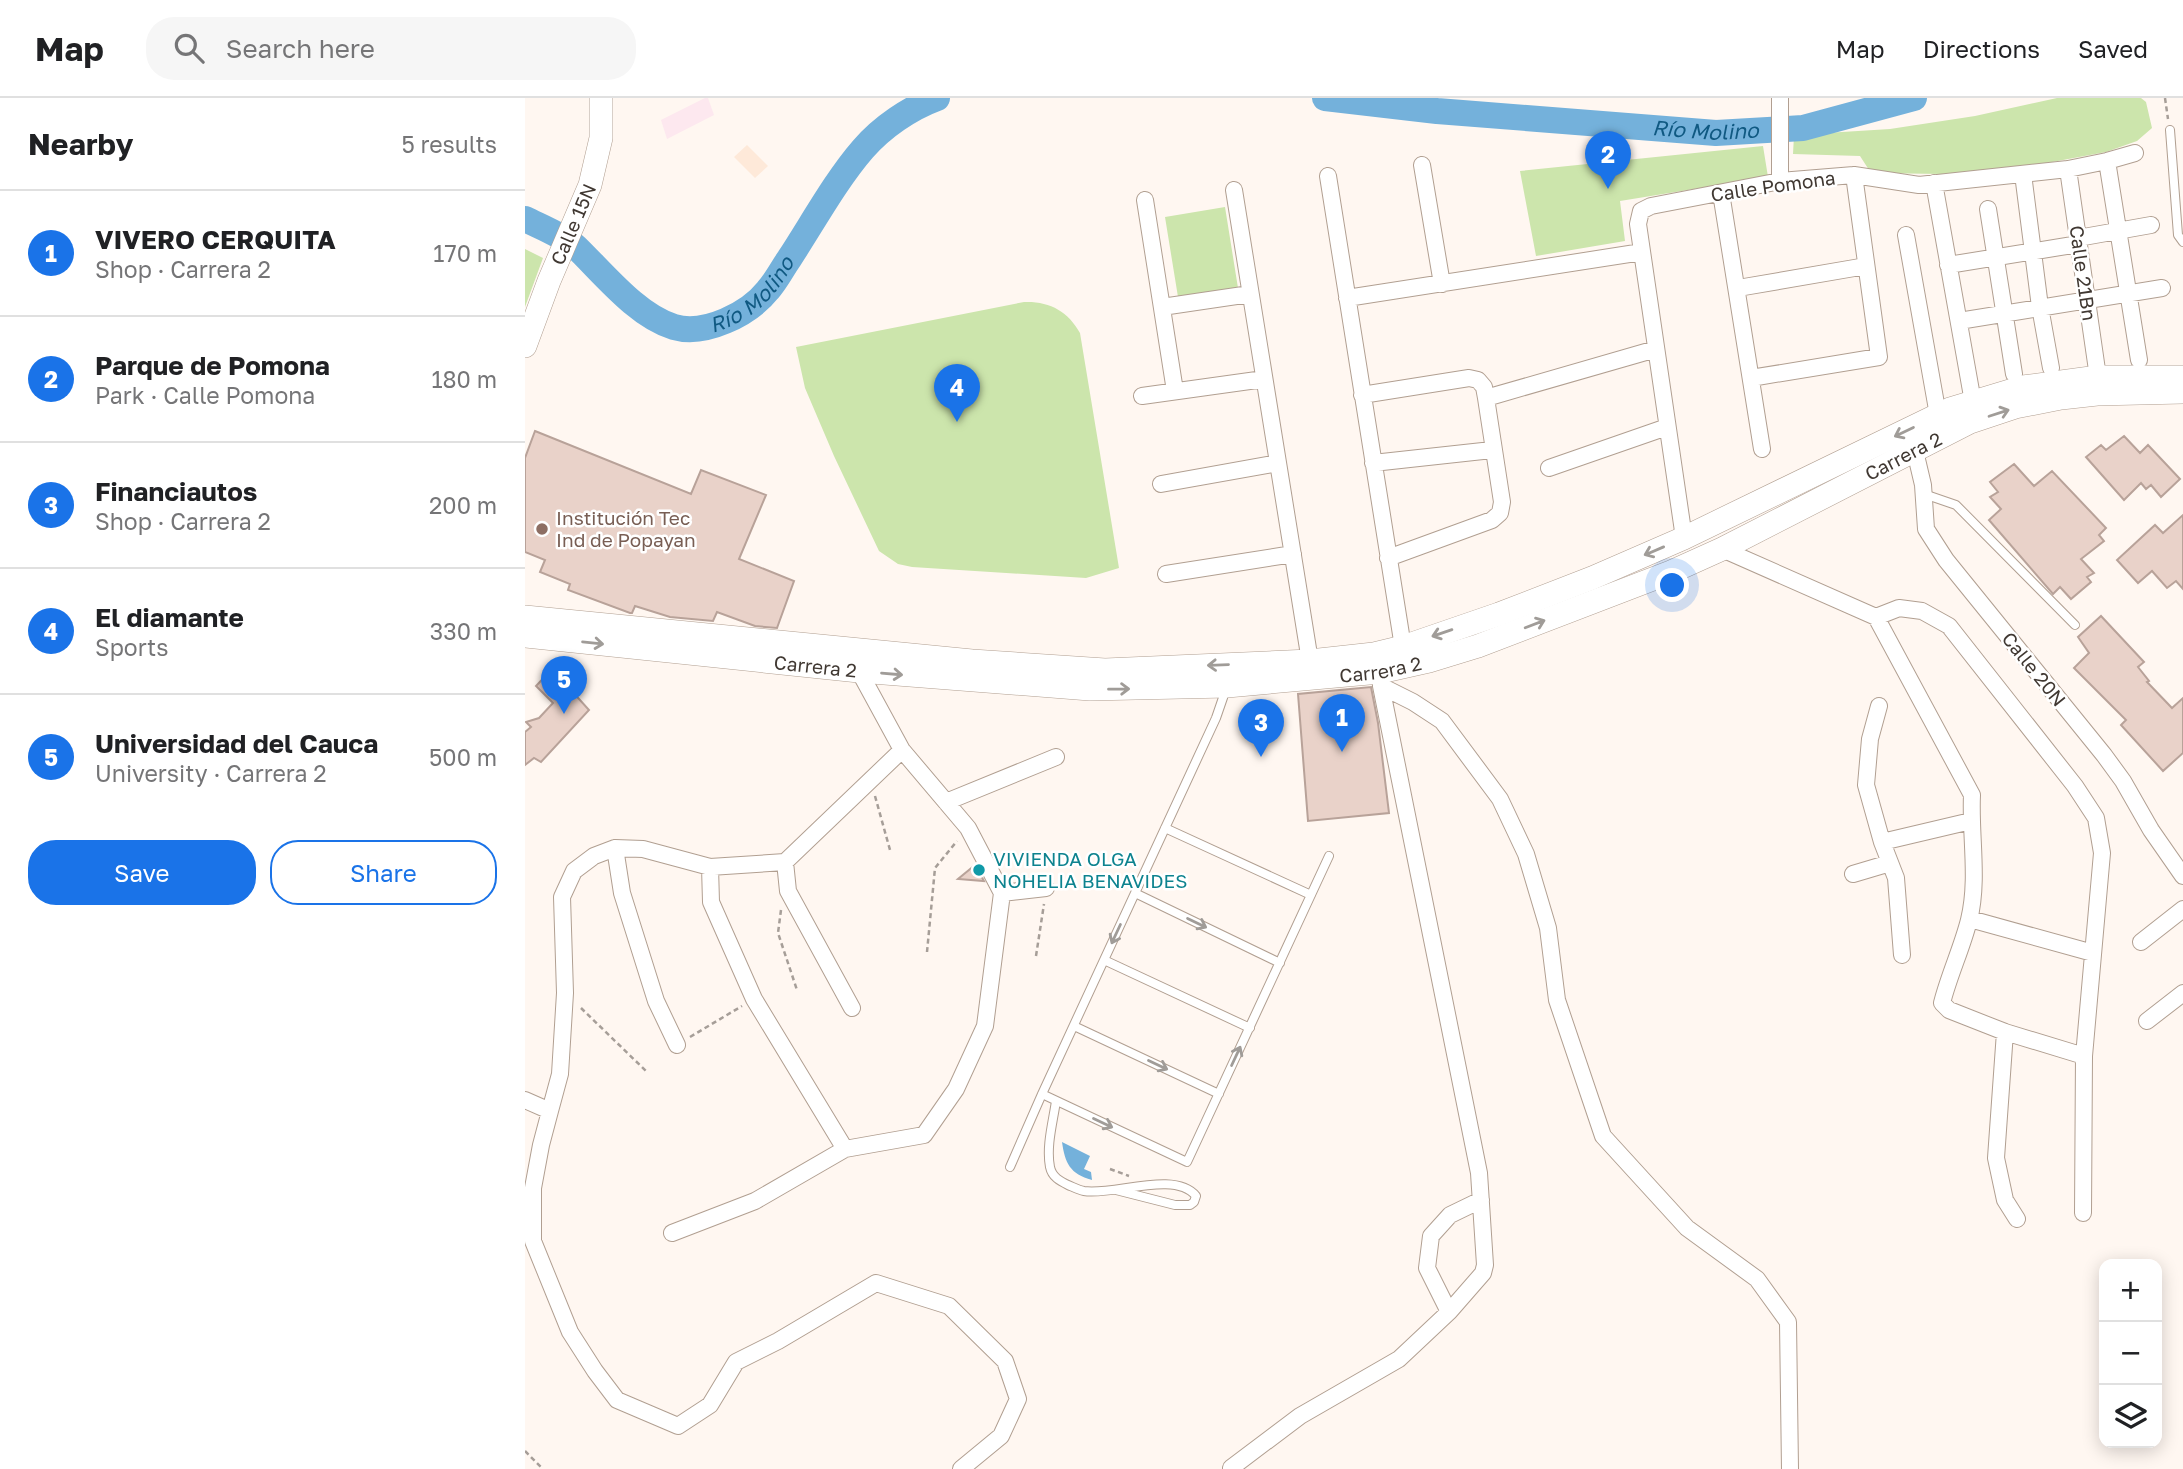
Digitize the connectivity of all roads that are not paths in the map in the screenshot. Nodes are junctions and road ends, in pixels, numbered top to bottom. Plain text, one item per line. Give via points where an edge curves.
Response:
1 (601, 98) edge
2 (1780, 98) edge
3 (2170, 130) road end
4 (2135, 153) dead end
5 (2107, 162) junction
6 (1422, 165) dead end
7 (2069, 169) junction
8 (2023, 174) junction
9 (1854, 175) junction
10 (1328, 176) dead end
11 (1780, 181) junction
12 (1934, 183) junction
13 (1234, 190) dead end
14 (1721, 192) junction
15 (1145, 200) dead end
16 (1988, 209) dead end
17 (2151, 225) dead end
18 (2118, 229) junction
19 (1906, 235) dead end
20 (2079, 241) junction
21 (2183, 242) edge
22 (2033, 251) junction
23 (1642, 252) junction
24 (1996, 257) junction
25 (1948, 265) junction
26 (1866, 266) junction
27 (1442, 284) junction
28 (1738, 288) junction
29 (2162, 288) dead end
30 (2128, 293) junction
31 (1251, 294) junction
32 (1347, 298) junction
33 (2087, 300) junction
34 (1162, 307) junction
35 (2040, 307) junction
36 (2005, 313) junction
37 (1959, 321) junction
38 (525, 346) edge
39 (1656, 349) junction
40 (2139, 360) dead end
41 (2051, 368) dead end
42 (2014, 374) dead end
43 (2098, 377) junction
44 (2183, 377) edge
45 (1264, 379) junction
46 (1751, 379) junction
47 (1175, 391) junction
48 (2183, 392) edge
49 (1362, 395) junction
50 (1142, 396) dead end
51 (1486, 398) junction
52 (1973, 402) junction
53 (1938, 415) junction
54 (1667, 427) junction
55 (1762, 449) dead end
56 (1492, 450) junction
57 (1915, 451) junction
58 (1278, 463) junction
59 (1373, 463) junction
60 (1549, 468) dead end
61 (1161, 484) dead end
62 (1923, 494) junction
63 (1684, 538) junction
64 (1722, 549) junction
65 (1293, 554) junction
66 (1388, 558) junction
67 (1166, 574) dead end
68 (525, 617) edge
69 (1876, 617) junction
70 (2075, 625) dead end
71 (525, 636) edge
72 (1403, 647) junction
73 (1310, 661) junction
74 (859, 671) junction
75 (1380, 679) junction
76 (1227, 687) junction
77 (1879, 706) dead end
78 (902, 750) junction
79 (1056, 757) dead end
80 (946, 802) junction
81 (1971, 821) junction
82 (1165, 828) junction
83 (1882, 842) junction
84 (615, 848) junction
85 (1329, 856) dead end
86 (785, 862) junction
87 (1890, 863) junction
88 (710, 867) junction
89 (1853, 874) dead end
90 (2183, 876) edge
91 (1046, 888) road end
92 (1002, 893) junction
93 (1135, 893) junction
94 (1311, 895) junction
95 (2183, 909) edge
96 (1970, 919) junction
97 (2141, 942) dead end
98 (2093, 953) junction
99 (1902, 954) dead end
100 (1104, 960) junction
101 (1280, 963) junction
102 (2183, 993) edge
103 (852, 1008) dead end
104 (2147, 1021) dead end
105 (1074, 1026) junction
106 (1249, 1028) junction
107 (2005, 1032) junction
108 (677, 1045) road end
109 (2084, 1056) junction
110 (1042, 1094) junction
111 (1219, 1094) junction
112 (525, 1100) edge
113 (1056, 1101) junction
114 (550, 1111) junction
115 (845, 1149) junction
116 (1010, 1167) dead end
117 (1116, 1190) junction
118 (1481, 1200) junction
119 (2083, 1213) dead end
120 (2017, 1219) dead end
121 (672, 1233) dead end
122 (1449, 1312) junction
123 (1231, 1468) edge
124 (961, 1469) edge
125 (1790, 1469) edge

1 - 38 main road, Calle 15N via 601,138 590,185
2 - 11 street
3 - 21 lane via 2178,235
4 - 5 street
5 - 7 street
5 - 18 street
6 - 27 street
7 - 8 street
7 - 20 street, Calle 21Bn
8 - 12 street
8 - 22 street
9 - 11 street, Calle Pomona
9 - 12 street
9 - 26 street, Calle Pomona
10 - 32 street
11 - 14 street, Calle Pomona
12 - 25 street
13 - 31 street
14 - 23 street, Calle Pomona via 1641,211 1637,224
14 - 28 street
15 - 34 street
16 - 24 street
17 - 18 street
18 - 20 street
18 - 30 street
19 - 53 street
20 - 22 street
20 - 33 street, Calle 21Bn
22 - 24 street
22 - 35 street
23 - 27 street
23 - 39 street, Calle Pomona
24 - 25 street
24 - 36 street
25 - 37 street
26 - 28 street
26 - 46 street, Calle Pomona via 1879,357
27 - 32 street
28 - 46 street
29 - 30 street
30 - 33 street
30 - 40 street
31 - 34 street
31 - 45 street
32 - 49 street
33 - 35 street
33 - 43 street, Calle 21Bn
34 - 47 street
35 - 36 street
35 - 41 street
36 - 37 street
36 - 42 street
37 - 52 street
39 - 51 street
39 - 54 street, Calle Pomona
43 - 44 main road, Carrera 2
43 - 52 main road, Carrera 2 via 2023,387
45 - 47 street
45 - 58 street
46 - 55 street
47 - 50 street
57 -> 48 main road, Carrera 2 via 1970,422 2015,407 2098,394
49 - 51 street via 1469,378 1484,387
49 - 59 street
51 - 56 street
52 - 53 main road, Carrera 2
53 -> 63 main road, Carrera 2
54 - 60 street
54 - 63 street, Calle Pomona
56 - 59 street
56 - 66 street via 1500,513 1492,520
57 - 62 street, Calle 20N
57 - 64 main road, Carrera 2
58 - 61 street
58 - 65 street
59 - 66 street
62 - 70 lane via 1956,505
62 - 90 street, Calle 20N via 1926,529 1947,560 2104,755
63 -> 72 main road, Carrera 2 via 1592,578
64 - 69 street
75 -> 64 main road, Carrera 2 via 1478,646
65 - 67 street
65 - 73 street
66 - 72 street
73 -> 68 main road, Carrera 2 via 1092,669 972,662
69 - 81 street via 1972,795
69 - 98 street via 1899,608 1923,611 1949,626 2096,818 2102,853
71 -> 74 main road, Carrera 2
72 - 73 main road, Carrera 2
74 -> 76 main road, Carrera 2 via 1090,689
74 - 78 street
75 - 76 main road, Carrera 2
75 - 118 street via 1477,1160
75 - 125 street via 1442,722 1500,799 1526,854 1548,928 1557,1000 1603,1136 1687,1228 1757,1279 1788,1322
76 - 82 lane
77 - 83 street via 1870,739 1866,785
78 - 80 street
78 - 86 street
79 - 80 street
80 - 92 street via 968,828
81 - 83 street
81 - 96 street via 1975,867
82 - 93 lane
82 - 94 lane
83 - 87 street
84 - 88 street via 643,849
84 - 108 street via 622,893 656,1001
84 - 114 street via 574,871 562,897 565,993 560,1074
85 - 94 lane
86 - 88 street
86 - 103 street via 788,891
87 - 89 street
87 - 99 street via 1896,878
88 - 115 street via 711,902 754,999
91 - 92 street
92 - 115 street via 985,1026 956,1089 924,1135
93 -> 100 lane
93 -> 101 lane
94 - 101 lane
95 - 97 street
96 - 98 street
96 - 107 street via 1942,1003
98 - 109 street
100 - 105 lane
100 - 106 lane
101 - 106 lane
102 - 104 street
105 - 110 lane
105 -> 111 lane
111 -> 106 lane
107 - 109 street
107 - 120 street via 1996,1158 2005,1200
109 - 119 street
110 - 113 lane
110 - 116 lane
113 -> 111 lane via 1187,1162
112 - 114 street
113 - 117 lane via 1050,1153 1055,1177 1084,1191
114 - 124 street via 533,1188 533,1241 570,1332 617,1400 678,1426 711,1405 736,1362 876,1283 949,1306 1005,1361 1018,1399 1001,1437
115 - 121 street via 755,1200
117 - 117 lane via 1182,1206 1195,1202 1196,1196 1166,1185
118 - 122 street via 1483,1273
118 - 122 street via 1450,1215 1431,1236 1427,1268
122 - 123 street via 1399,1359 1300,1416

